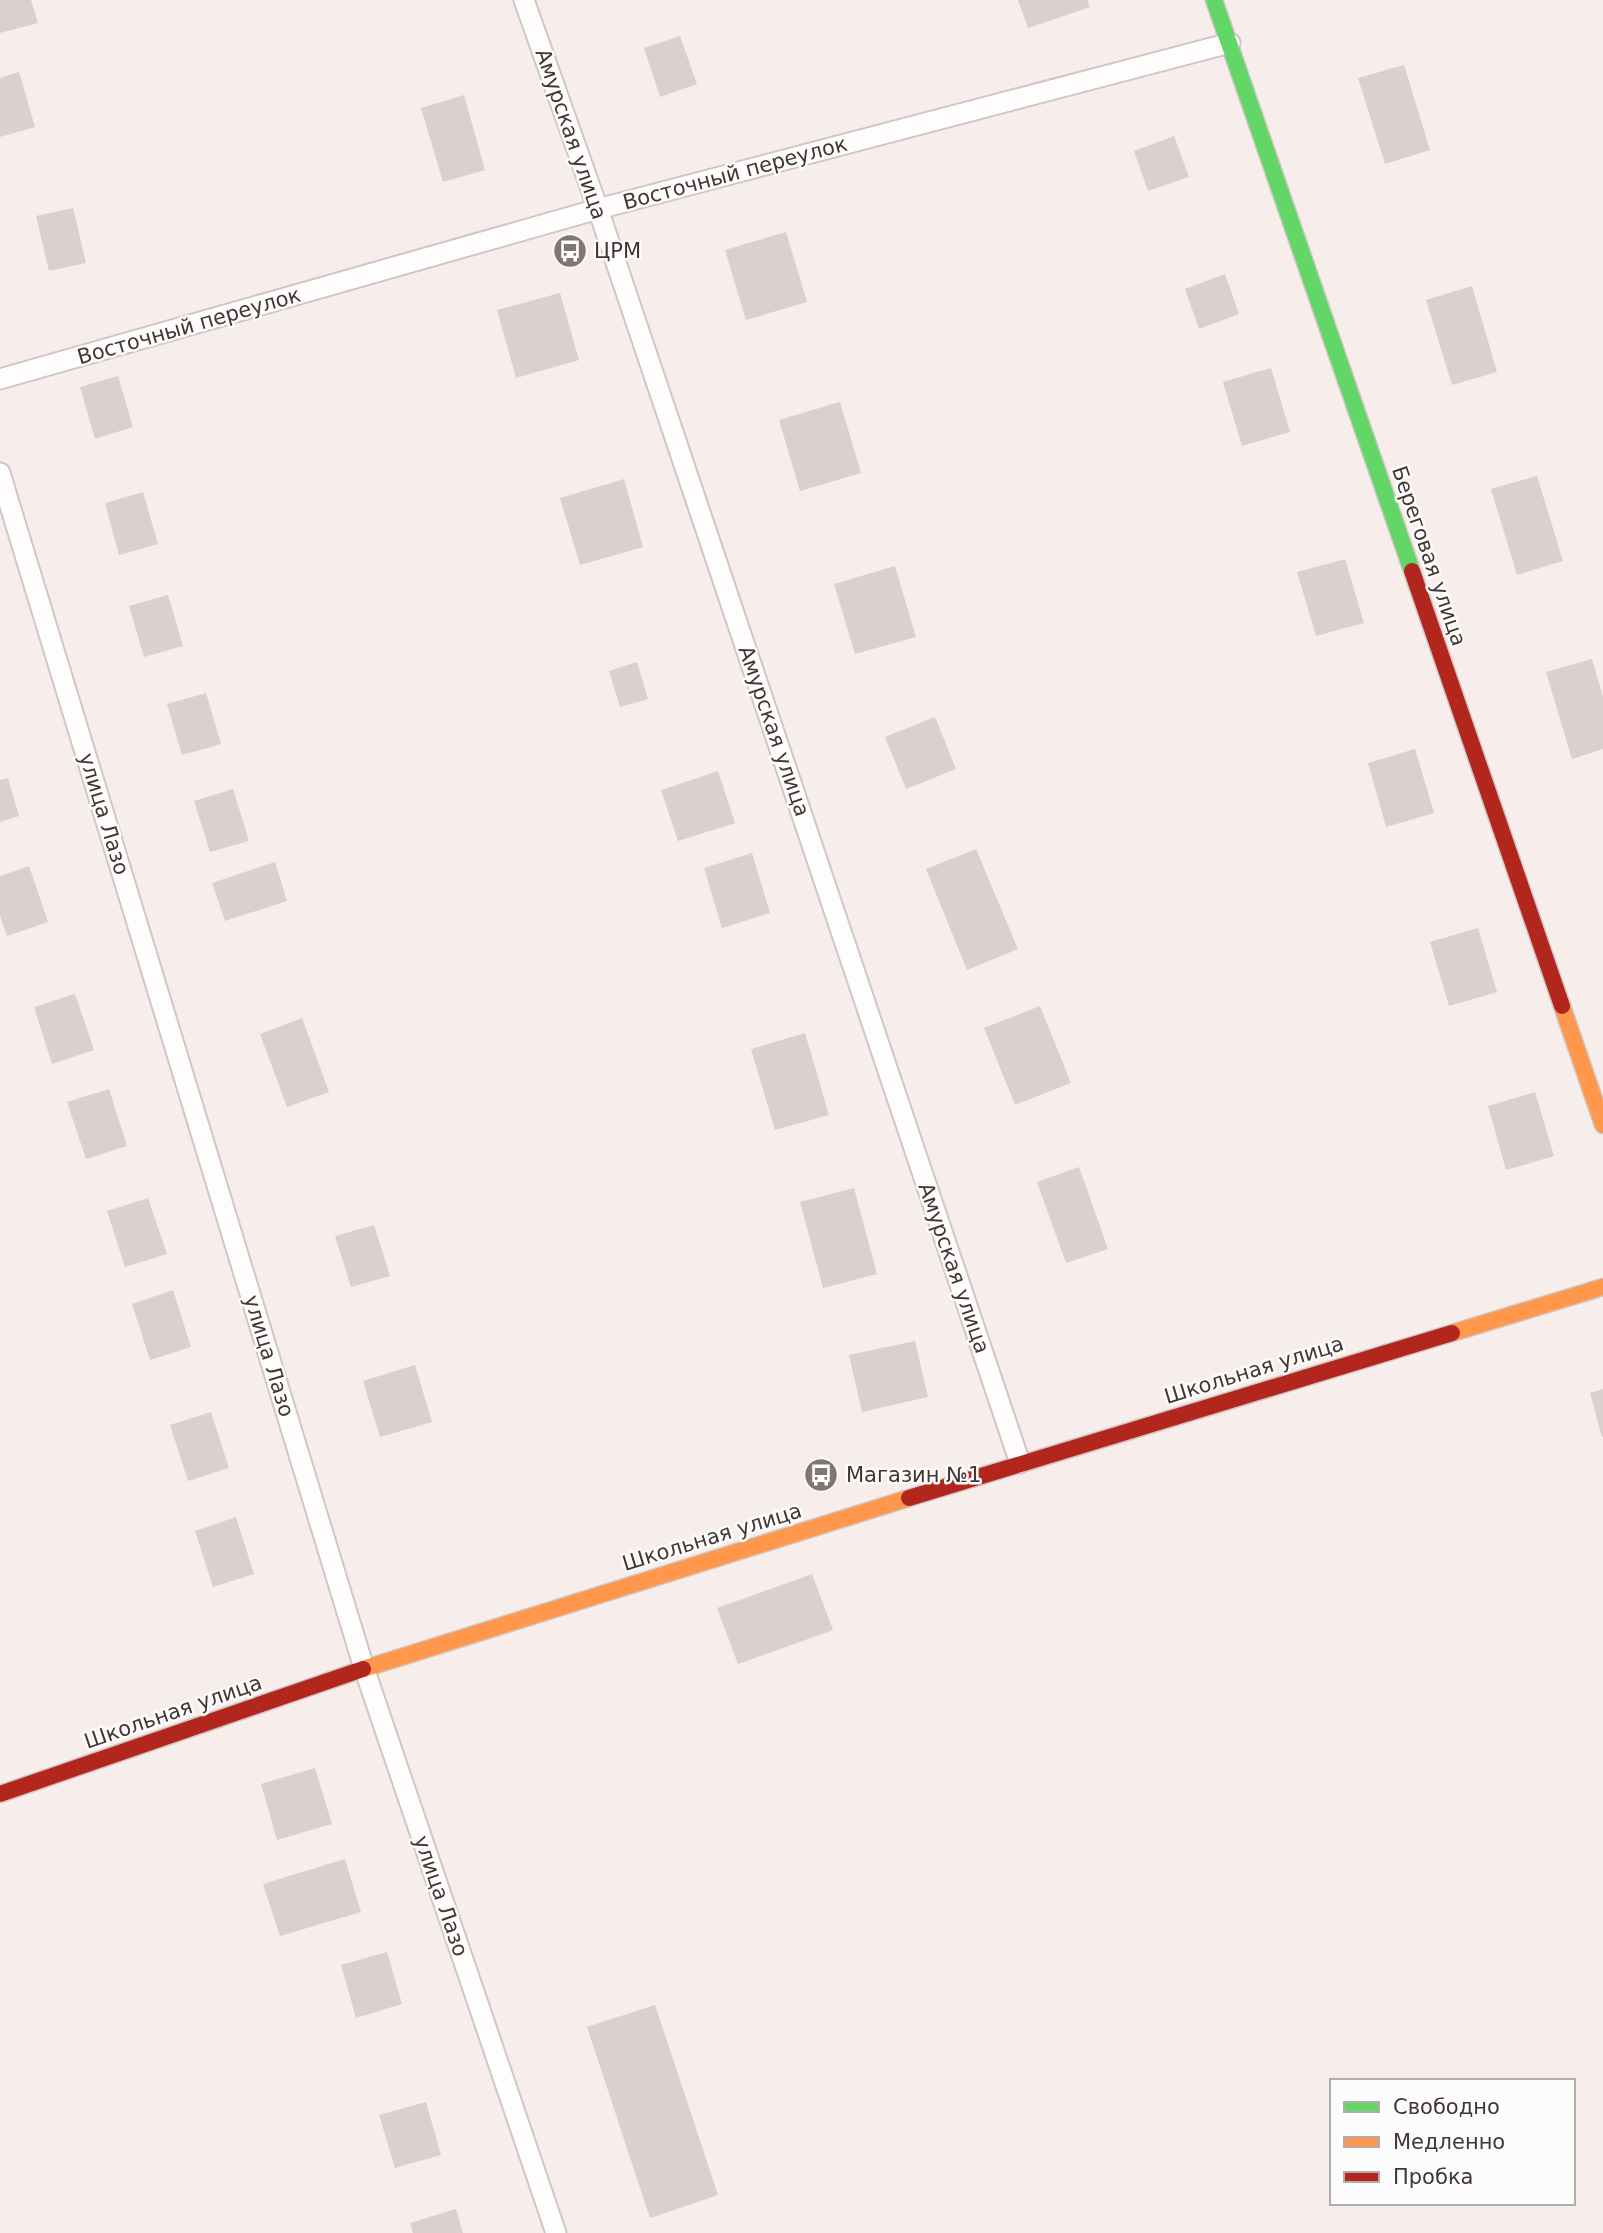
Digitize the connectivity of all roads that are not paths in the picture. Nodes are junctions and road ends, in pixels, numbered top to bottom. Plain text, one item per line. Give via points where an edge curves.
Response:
1 (524, 0) edge
2 (1214, 0) edge
3 (1230, 43) junction
4 (598, 209) junction
5 (0, 379) edge
6 (0, 473) edge
7 (1603, 1125) edge
8 (1603, 1286) edge
9 (1020, 1463) junction
10 (364, 1668) junction
11 (0, 1794) edge
12 (556, 2233) edge

1 - 4 lane, Амурская улица
2 - 3 street, Береговая улица
3 - 4 lane, Восточный переулок
3 - 7 street, Береговая улица
4 - 5 lane, Восточный переулок
4 - 9 lane, Амурская улица
6 - 10 lane, улица Лазо
8 - 9 street, Школьная улица
9 - 10 street, Школьная улица
10 - 11 street, Школьная улица
10 - 12 lane, улица Лазо

